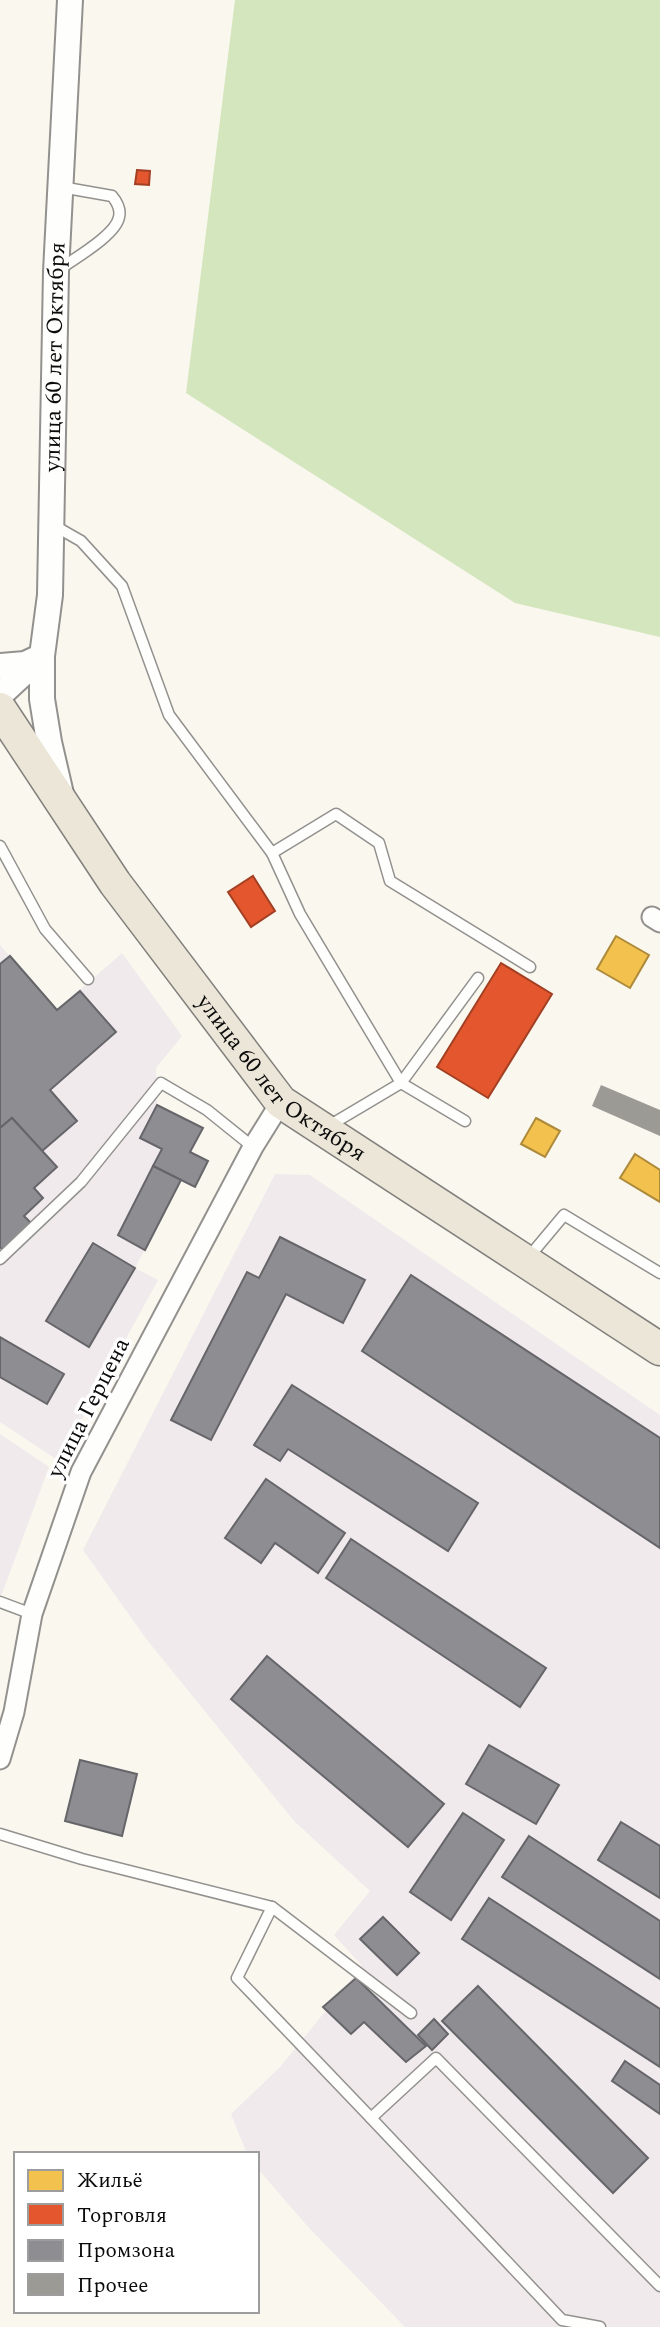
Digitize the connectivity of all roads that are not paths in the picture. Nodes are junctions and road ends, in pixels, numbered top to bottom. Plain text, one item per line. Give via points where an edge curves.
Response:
1 (70, 0) edge
2 (61, 187) junction
3 (57, 272) junction
4 (53, 525) junction
5 (42, 656) junction
6 (0, 666) edge
7 (0, 695) edge
8 (0, 709) edge
9 (64, 806) junction
10 (0, 846) edge
11 (272, 853) junction
12 (530, 968) dead end
13 (478, 978) dead end
14 (88, 979) dead end
15 (401, 1083) junction
16 (282, 1102) junction
17 (465, 1121) dead end
18 (323, 1129) junction
19 (253, 1147) junction
20 (0, 1259) edge
21 (525, 1261) junction
22 (660, 1273) edge
23 (660, 1349) edge
24 (0, 1602) edge
25 (32, 1614) junction
26 (0, 1759) edge
27 (0, 1834) edge
28 (272, 1907) junction
29 (411, 2013) dead end
30 (371, 2118) junction
31 (660, 2286) edge
32 (600, 2327) edge

1 - 2 street, улица 60 лет Октября
2 - 3 street, улица 60 лет Октября
2 - 3 lane via 112,196 120,217 113,230
3 - 4 street, улица 60 лет Октября
4 - 5 street, улица 60 лет Октября
4 - 11 lane via 81,541 122,586 169,715
5 - 6 street via 25,664
5 - 7 street
5 - 9 street, улица 60 лет Октября via 44,710
8 - 9 main road, улица 60 лет Октября
9 - 16 main road, улица 60 лет Октября via 116,883
10 - 14 lane via 45,929
11 - 12 lane via 336,814 379,843 390,881
11 - 15 lane via 300,914
13 - 15 lane
15 - 17 lane
15 - 18 lane
16 - 18 main road, улица 60 лет Октября
16 - 19 street, улица Герцена
18 - 21 main road, улица 60 лет Октября
19 - 20 lane via 207,1110 161,1083 81,1182
19 - 25 street, улица Герцена via 81,1472
21 - 22 lane via 564,1215
21 - 23 main road, улица 60 лет Октября
24 - 25 lane
25 - 26 street, улица Герцена via 14,1712
27 - 28 lane via 82,1860
28 - 29 lane
28 - 30 lane via 237,1978
30 - 31 lane via 436,2058
30 - 32 lane via 562,2320

